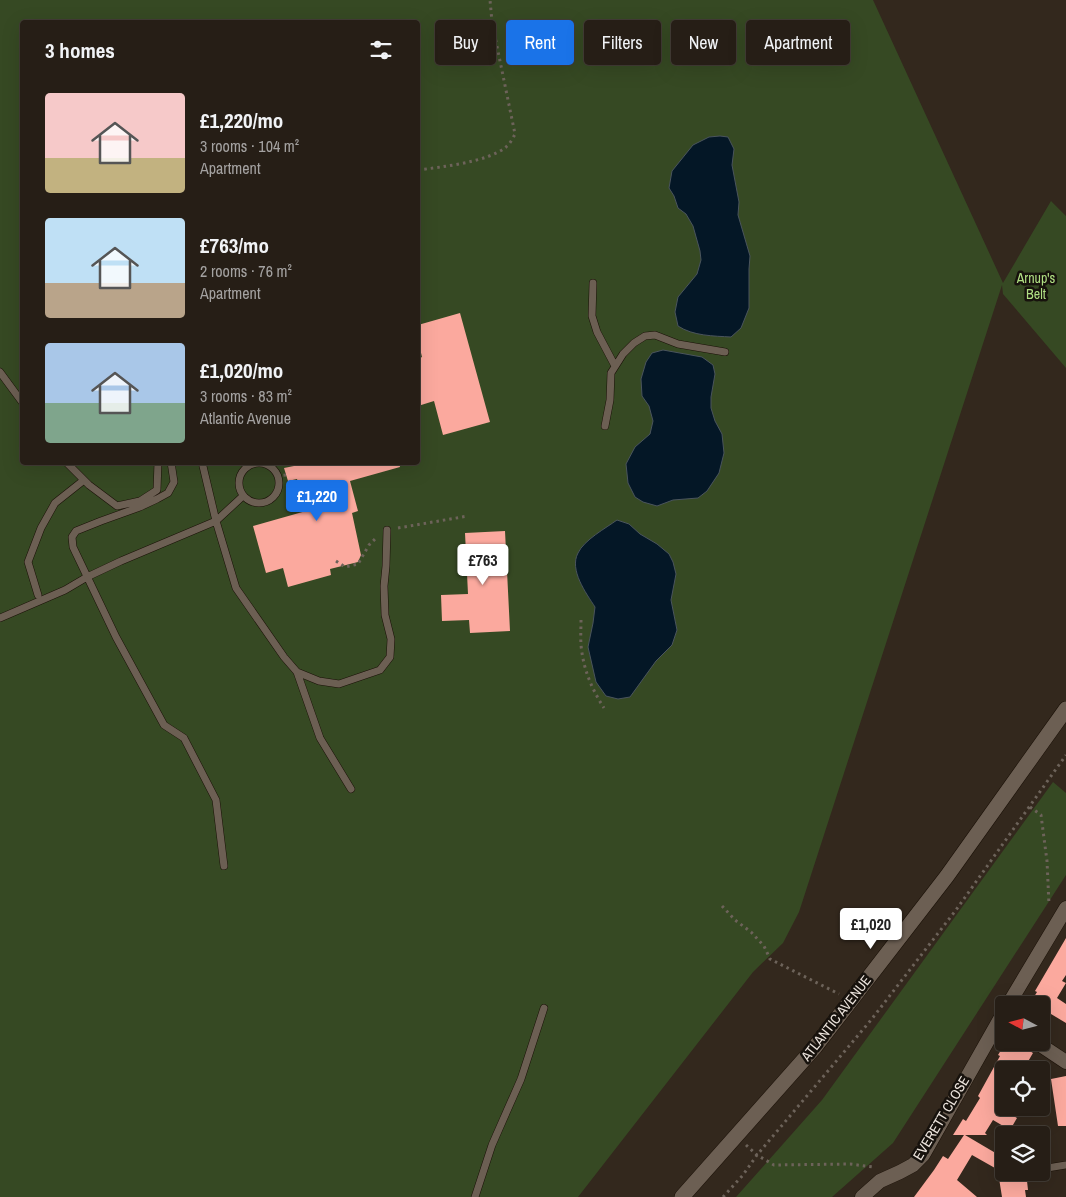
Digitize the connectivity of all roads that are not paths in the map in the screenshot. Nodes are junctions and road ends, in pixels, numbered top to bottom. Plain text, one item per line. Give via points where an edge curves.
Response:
1 (592, 283) dead end
2 (725, 352) dead end
3 (615, 366) junction
4 (0, 372) edge
5 (20, 399) edge
6 (606, 426) dead end
7 (69, 465) edge
8 (158, 465) edge
9 (172, 465) edge
10 (203, 465) edge
11 (252, 465) edge
12 (265, 465) edge
13 (84, 480) junction
14 (243, 496) junction
15 (216, 521) junction
16 (388, 530) road end
17 (87, 577) junction
18 (38, 595) dead end
19 (0, 618) edge
20 (297, 672) junction
21 (1066, 709) edge
22 (351, 789) dead end
23 (224, 866) dead end
24 (1066, 908) edge
25 (1013, 996) edge
26 (544, 1008) dead end
27 (995, 1029) edge
28 (1050, 1051) edge
29 (1062, 1059) edge
30 (1066, 1165) edge
31 (1050, 1168) edge
32 (475, 1197) edge
33 (682, 1197) edge
34 (862, 1197) edge

1 - 3 lane via 592,316
2 - 3 lane via 678,344 655,335 644,336 623,354
3 - 6 lane via 610,374
4 - 5 lane
7 - 13 lane
8 - 13 lane via 157,490 140,501 117,506
9 - 17 lane via 174,482 158,499 76,531 72,537 73,547
10 - 15 lane
11 - 14 lane via 240,476
12 - 14 lane via 277,476 275,494 260,503
13 - 18 lane via 55,503 41,528 28,562
14 - 15 lane
15 - 17 lane
15 - 20 lane via 236,588
16 - 20 lane via 384,586 385,615 391,639 390,657 380,670 340,684 319,682
17 - 19 lane
17 - 23 lane via 164,725 184,738 216,800
20 - 22 lane via 320,738
21 - 33 street, ATLANTIC AVENUE via 947,876 851,1000 808,1054
24 - 25 street
26 - 32 lane via 521,1079 492,1144
27 - 34 street, EVERETT CLOSE via 922,1155 913,1165 880,1181
28 - 29 street
30 - 31 lane

